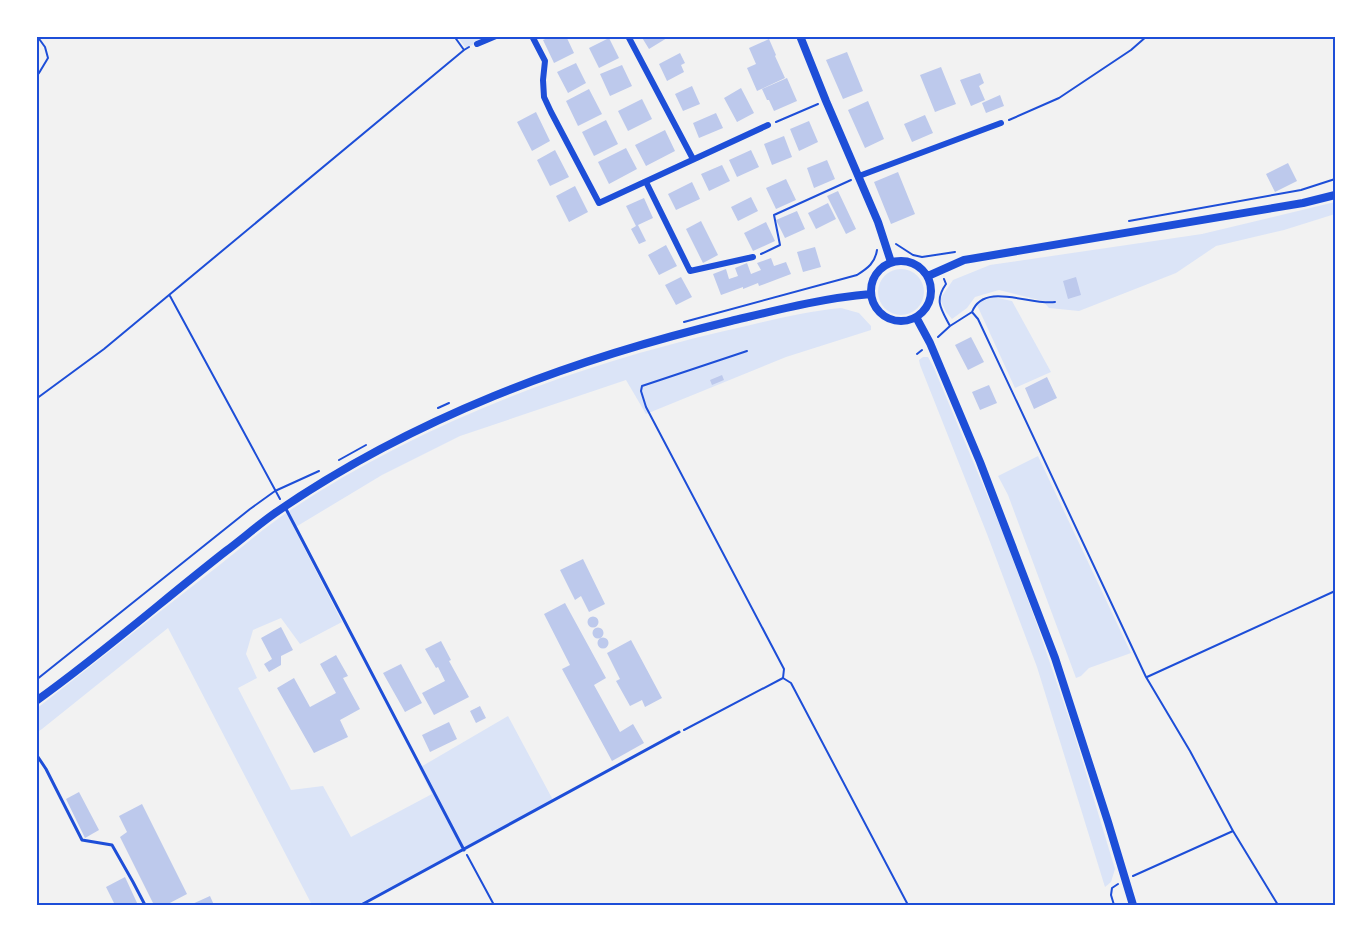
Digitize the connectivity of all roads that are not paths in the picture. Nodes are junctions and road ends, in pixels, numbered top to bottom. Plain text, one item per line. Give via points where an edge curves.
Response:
1 (496, 36) edge
2 (532, 36) edge
3 (627, 36) edge
4 (800, 36) edge
5 (477, 44) dead end
6 (1001, 123) road end
7 (768, 125) road end
8 (693, 159) junction
9 (859, 176) junction
10 (646, 182) junction
11 (1335, 195) edge
12 (753, 257) road end
13 (891, 262) junction
14 (928, 276) junction
15 (871, 294) junction
16 (916, 317) junction
17 (284, 507) junction
18 (36, 701) edge
19 (679, 732) road end
20 (36, 753) edge
21 (465, 850) junction
22 (145, 905) edge
23 (361, 905) edge
24 (1132, 905) edge

1 - 5 street
2 - 10 street via 545,61 544,97 599,203
3 - 8 street
4 - 9 street
6 - 9 street
7 - 8 street
8 - 10 street
9 - 13 street
10 - 12 street via 690,271
11 - 14 main road via 964,260
13 - 14 main road via 910,262
13 - 15 main road via 874,276
14 - 16 main road via 929,303
15 - 16 main road via 879,312 890,319
15 - 17 main road via 799,305 693,331 527,382 371,453
16 - 24 main road via 988,480 1055,658 1129,878
17 - 18 main road
17 - 21 lane
19 - 21 lane
20 - 22 lane via 82,840 112,845
21 - 23 lane

